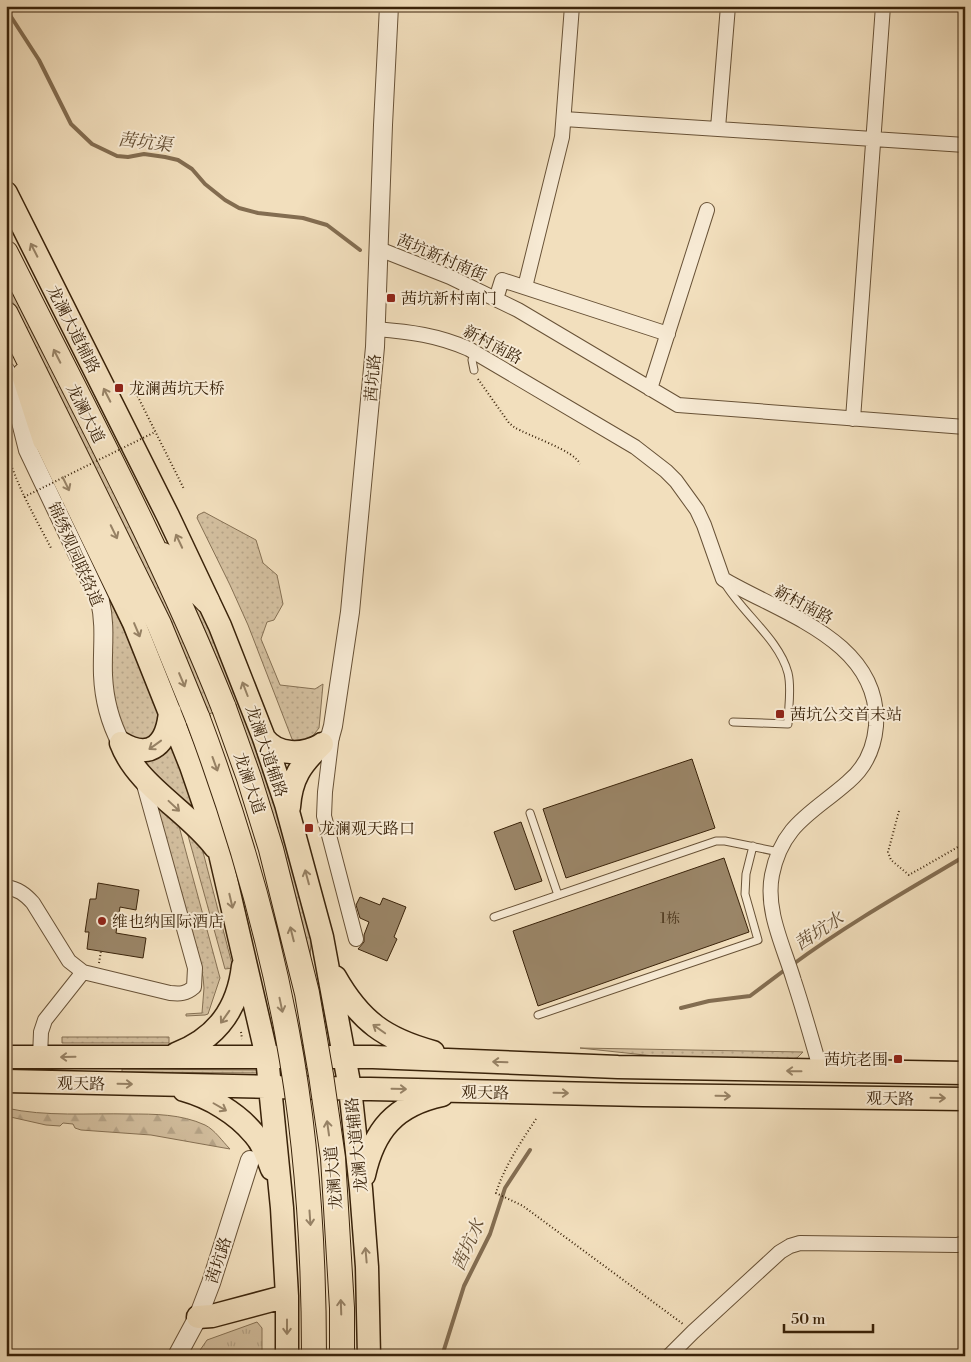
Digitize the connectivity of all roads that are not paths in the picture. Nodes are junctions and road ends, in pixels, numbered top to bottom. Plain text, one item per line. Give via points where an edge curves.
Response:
1 (390, 6) edge
2 (572, 6) edge
3 (728, 6) edge
4 (883, 6) edge
5 (564, 119) junction
6 (718, 128) junction
7 (873, 139) junction
8 (965, 145) edge
9 (6, 193) edge
10 (707, 210) dead end
11 (379, 249) junction
12 (6, 253) edge
13 (525, 287) junction
14 (496, 299) junction
15 (7, 315) edge
16 (376, 329) junction
17 (668, 334) junction
18 (475, 353) junction
19 (474, 370) road end
20 (6, 371) edge
21 (650, 388) junction
22 (853, 419) junction
23 (965, 427) edge
24 (45, 440) joint
25 (150, 540) junction
26 (723, 579) junction
27 (207, 601) junction
28 (170, 712) junction
29 (788, 713) junction
30 (830, 715) dead end
31 (733, 722) dead end
32 (328, 735) junction
33 (264, 738) junction
34 (121, 743) junction
35 (142, 776) junction
36 (530, 813) dead end
37 (291, 820) junction
38 (753, 846) junction
39 (778, 852) junction
40 (220, 854) junction
41 (6, 887) edge
42 (558, 895) junction
43 (494, 917) dead end
44 (320, 932) junction
45 (356, 940) dead end
46 (243, 953) junction
47 (326, 958) junction
48 (83, 972) junction
49 (538, 1015) dead end
50 (169, 1056) junction
51 (6, 1057) edge
52 (345, 1057) junction
53 (40, 1058) junction
54 (267, 1058) junction
55 (475, 1061) junction
56 (821, 1071) junction
57 (965, 1073) edge
58 (6, 1081) edge
59 (159, 1084) junction
60 (270, 1087) junction
61 (350, 1088) junction
62 (466, 1091) junction
63 (965, 1099) edge
64 (250, 1160) dead end
65 (362, 1207) junction
66 (282, 1214) junction
67 (965, 1243) edge
68 (287, 1296) junction
69 (198, 1317) junction
70 (177, 1356) edge
71 (288, 1356) edge
72 (314, 1356) edge
73 (342, 1356) edge
74 (369, 1356) edge
75 (669, 1356) edge

1 - 11 street, 茜坑路
2 - 5 street
3 - 6 street
4 - 7 street
5 - 6 street
5 - 13 street
6 - 7 street
7 - 8 street
7 - 22 street
27 -> 9 main road, 龙澜大道辅路 via 168,516
10 - 17 street
11 - 14 street, 茜坑新村南街
11 - 16 street, 茜坑路
25 -> 12 highway, 龙澜大道
13 - 14 street via 502,280
13 - 17 street
14 - 21 street, 茜坑新村南街
15 - 24 highway
15 -> 72 highway, 龙澜大道, bridge via 159,624 198,718 238,832 270,952 287,1032 306,1162
16 - 18 street, 新村南路 via 429,335 449,340
16 - 32 street, 茜坑路 via 350,612
17 - 21 street
18 - 19 lane via 472,360
18 - 26 street, 新村南路 via 635,447 666,470 697,510
20 - 34 street, 锦绣观园联络道 via 28,450 100,601 104,631 104,688 109,716
21 - 22 street, 茜坑新村南街 via 678,405
22 - 23 street, 茜坑新村南街
24 -> 28 main road via 134,623
25 - 27 highway
73 -> 25 highway, 龙澜大道, bridge via 333,1158 308,1001 271,849 249,778 224,708
26 - 29 lane via 783,662 789,680
26 - 39 street, 新村南路 via 835,641 859,668 875,708 875,735 867,760 849,781 802,818
33 -> 27 main road, 龙澜大道辅路 via 224,635
28 -> 34 main road via 167,732 155,747 141,751
28 - 40 main road
29 - 30 lane
29 - 31 lane via 788,724
32 - 33 main road via 307,751 289,752 278,750
32 - 37 main road via 302,764 294,780 290,799
32 - 45 street via 324,816
33 - 37 main road, 龙澜大道辅路
34 - 35 main road via 125,754
35 -> 40 main road
35 - 48 street via 194,968 194,987 189,992 175,994
36 - 42 lane
44 -> 37 main road, 龙澜大道辅路
38 - 39 lane
38 - 42 lane via 716,841
38 - 49 lane via 745,894 758,940
39 - 56 street, 新村南路 via 772,876 772,911
40 -> 46 main road
41 - 48 street via 18,890 29,899 69,961
42 - 43 lane
44 - 46 main road via 314,957 300,970 290,974 272,975 261,970
44 - 47 main road, 龙澜大道辅路
46 -> 50 main road via 239,990 223,1021 197,1044
46 - 54 main road
47 - 52 main road, 龙澜大道辅路
55 -> 47 main road via 421,1049 380,1031 350,1002
48 - 53 street via 46,1020 41,1032
50 -> 53 main road, 观天路
50 - 54 main road, 观天路
51 - 53 main road, 观天路
52 - 54 main road, 观天路
52 - 55 main road, 观天路
52 - 61 main road, 龙澜大道辅路
54 - 60 main road
56 -> 55 main road, 观天路
56 - 57 main road, 观天路
58 -> 59 main road, 观天路
59 - 60 main road, 观天路
59 -> 66 main road via 191,1092 224,1109 250,1129 266,1155
60 - 61 main road, 观天路
60 - 66 main road
61 -> 62 main road, 观天路
61 - 65 main road, 龙澜大道辅路
62 -> 63 main road, 观天路
62 - 65 main road via 426,1099 391,1119 382,1129 370,1150 363,1178
64 - 69 street, 茜坑路 via 212,1283
65 - 66 main road via 339,1183 323,1177 298,1188
74 -> 65 main road, 龙澜大道辅路
66 - 68 main road
67 - 75 street via 800,1243 790,1246
68 - 69 main road
68 -> 71 main road
69 - 70 street, 茜坑路

